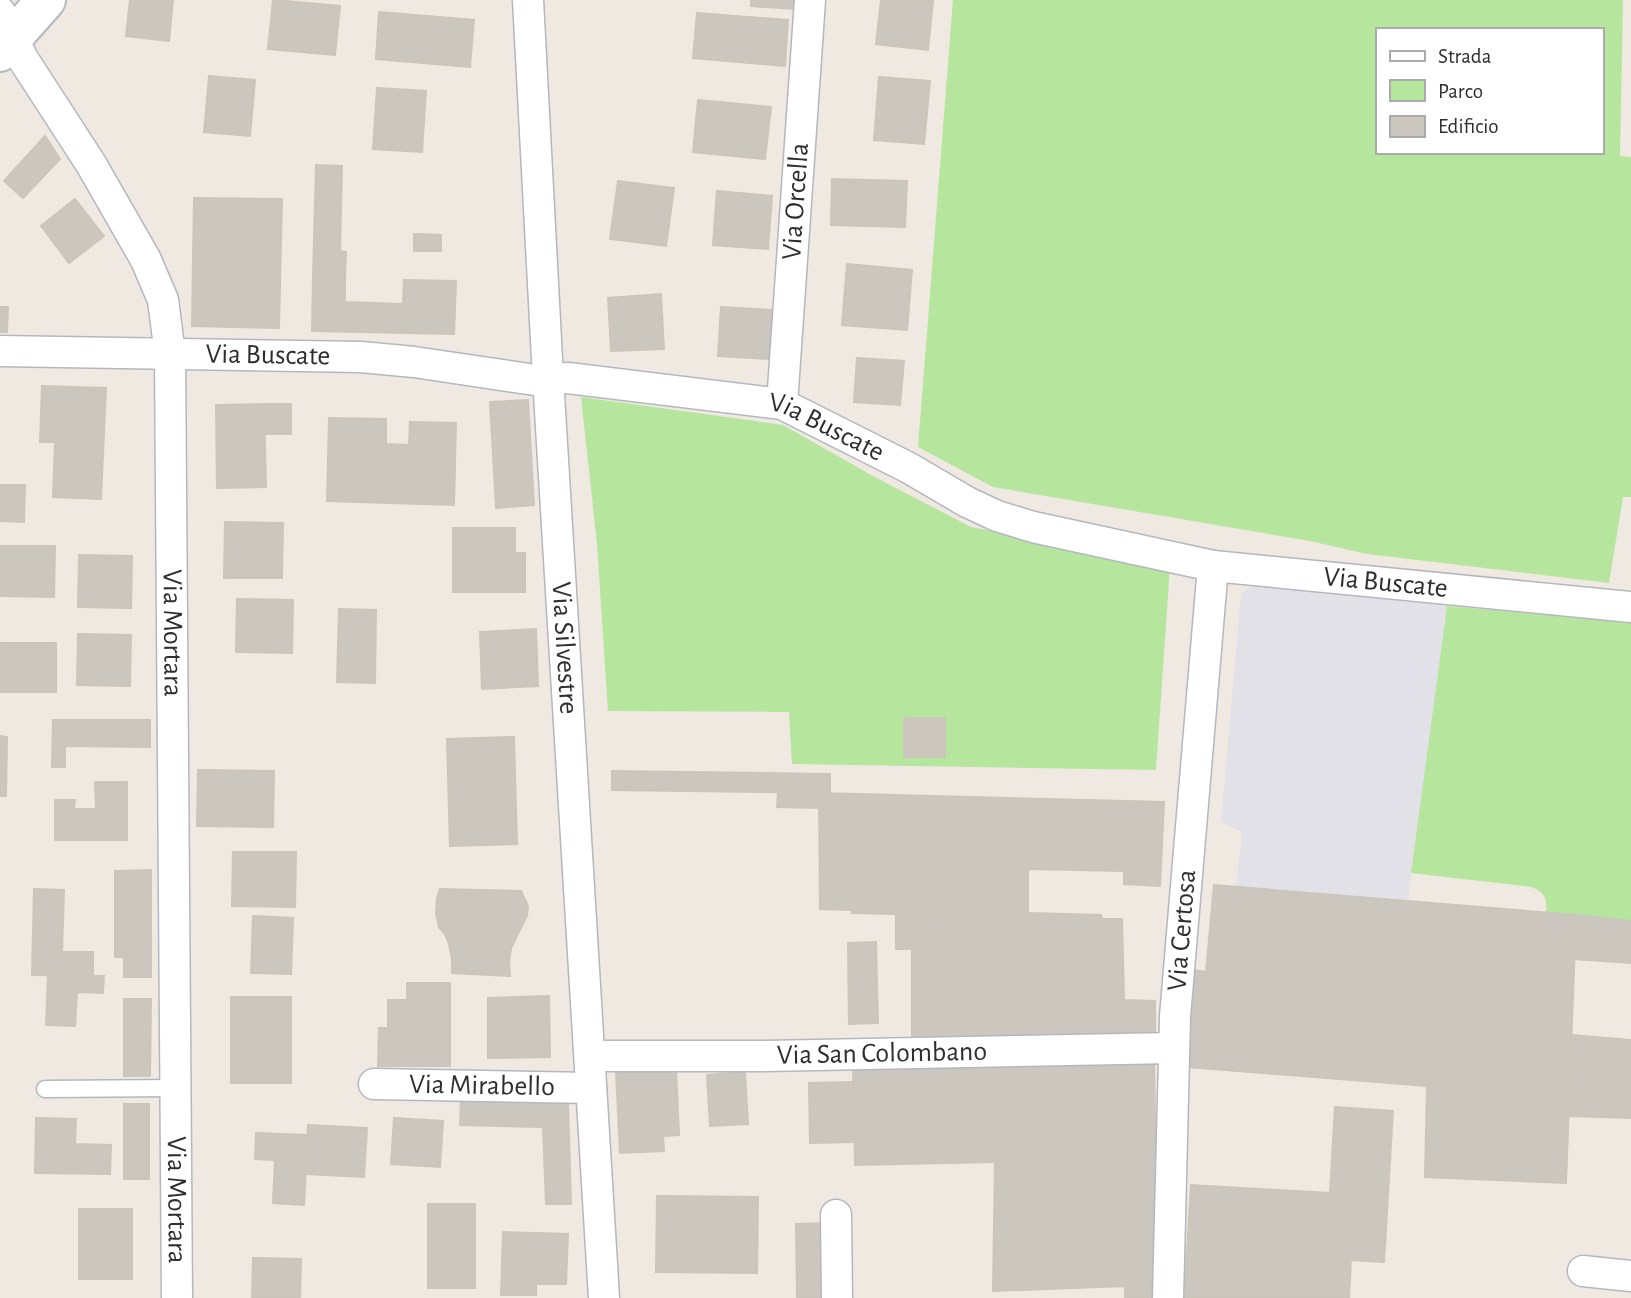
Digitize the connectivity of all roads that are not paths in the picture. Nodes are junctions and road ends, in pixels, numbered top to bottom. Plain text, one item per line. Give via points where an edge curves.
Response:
1 (46, 0) edge
2 (528, 0) edge
3 (810, 0) edge
4 (4, 34) edge
5 (0, 351) edge
6 (170, 354) junction
7 (548, 379) junction
8 (782, 404) junction
9 (1213, 566) junction
10 (1631, 607) edge
11 (1174, 1048) junction
12 (590, 1056) junction
13 (374, 1084) dead end
14 (175, 1088) junction
15 (591, 1088) junction
16 (45, 1089) dead end
17 (836, 1215) dead end
18 (1583, 1271) dead end
19 (1631, 1276) edge
20 (177, 1298) edge
21 (604, 1298) edge
22 (837, 1298) edge
23 (1168, 1298) edge

1 - 4 street
2 - 7 street, Via Silvestre
3 - 8 street, Via Orcella
4 - 6 street, Via Mortara via 91,164 146,260 163,300
5 - 6 street, Via Buscate
6 - 7 street, Via Buscate via 360,357
6 - 14 street, Via Mortara
7 - 8 street, Via Buscate
7 - 12 street, Via Silvestre
8 - 9 street, Via Buscate via 998,516
9 - 10 street, Via Buscate
9 - 11 street, Via Certosa
11 - 12 street, Via San Colombano
11 - 23 street, Via Certosa
12 - 15 street, Via Silvestre
13 - 15 street, Via Mirabello
14 - 16 lane
14 - 20 street, Via Mortara
15 - 21 street, Via Silvestre
17 - 22 street
18 - 19 street

